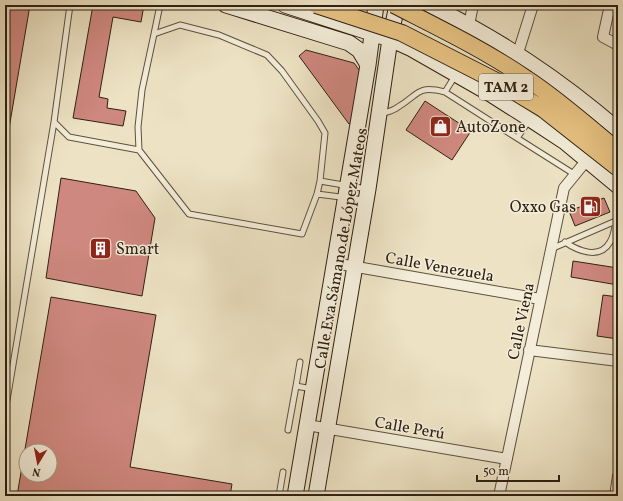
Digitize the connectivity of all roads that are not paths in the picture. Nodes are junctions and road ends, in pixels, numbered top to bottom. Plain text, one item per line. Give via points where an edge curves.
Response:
1 (70, 5) edge
2 (160, 5) edge
3 (226, 5) edge
4 (285, 5) edge
5 (316, 5) edge
6 (376, 5) edge
7 (394, 5) edge
8 (397, 5) edge
9 (430, 5) edge
10 (473, 5) edge
11 (533, 5) edge
12 (610, 5) edge
13 (469, 25) junction
14 (377, 29) junction
15 (154, 34) junction
16 (390, 39) junction
17 (618, 45) edge
18 (412, 49) junction
19 (518, 53) junction
20 (386, 63) junction
21 (368, 65) junction
22 (456, 74) junction
23 (445, 92) junction
24 (380, 115) junction
25 (530, 119) junction
26 (54, 122) junction
27 (618, 130) edge
28 (517, 138) junction
29 (140, 150) junction
30 (618, 151) edge
31 (586, 161) junction
32 (618, 168) edge
33 (574, 174) junction
34 (320, 181) junction
35 (618, 186) edge
36 (347, 192) junction
37 (317, 194) junction
38 (367, 195) junction
39 (617, 220) edge
40 (565, 242) junction
41 (550, 249) junction
42 (334, 263) junction
43 (355, 266) junction
44 (540, 299) junction
45 (529, 350) junction
46 (618, 361) edge
47 (300, 362) dead end
48 (296, 386) junction
49 (313, 389) junction
50 (5, 412) edge
51 (307, 425) junction
52 (327, 428) junction
53 (288, 430) dead end
54 (507, 458) junction
55 (283, 472) dead end
56 (618, 476) edge
57 (278, 496) edge
58 (295, 496) edge
59 (316, 496) edge
60 (499, 496) edge
61 (615, 496) edge

1 - 26 lane
2 - 15 lane
3 - 21 main road via 349,43 359,50
4 - 14 main road
5 - 14 main road, TAM 2, bridge
6 - 14 main road, Calle Eva Sámano de López Mateos
7 - 30 main road, TAM 2, bridge via 462,39 526,78
8 - 16 main road, Calle Eva Sámano de López Mateos
9 - 13 main road
10 - 13 street
11 - 19 street
12 - 17 street via 603,37
13 - 19 main road
14 - 16 main road
14 - 21 main road, Calle Eva Sámano de López Mateos
14 - 32 main road, TAM 2, bridge via 414,38 506,87 543,109
15 - 29 lane via 142,90 138,127
15 - 34 lane via 180,25 219,35 267,54 301,96 325,133
16 - 18 main road
16 - 20 main road, Calle Eva Sámano de López Mateos
18 - 20 main road via 394,51
18 - 22 main road
19 - 27 main road
20 - 24 main road, Calle Eva Sámano de López Mateos
21 - 36 main road, Calle Eva Sámano de López Mateos
22 - 23 lane
22 - 25 main road
23 - 24 lane via 433,89 419,91 398,108
23 - 28 lane
24 - 38 main road, Calle Eva Sámano de López Mateos
25 - 28 lane
25 - 31 main road
26 - 29 lane via 69,138
26 - 50 lane
28 - 33 lane
29 - 37 lane via 189,214 302,234
31 - 33 street, Calle Viena
31 - 35 main road
33 - 41 street, Calle Viena via 564,188
34 - 36 lane
34 - 37 lane
36 - 37 lane
36 - 38 lane
36 - 38 lane
36 - 42 main road, Calle Eva Sámano de López Mateos
38 - 43 main road, Calle Eva Sámano de López Mateos
39 - 40 lane
39 - 40 lane via 610,242 602,249 588,253 577,250
40 - 41 lane
41 - 44 street, Calle Viena
42 - 43 street, Calle Venezuela
42 - 49 main road, Calle Eva Sámano de López Mateos
43 - 44 street, Calle Venezuela
43 - 52 main road, Calle Eva Sámano de López Mateos
44 - 45 street, Calle Viena
45 - 46 street
45 - 54 street, Calle Viena
47 - 48 lane
48 - 49 lane
48 - 53 lane
49 - 51 main road, Calle Eva Sámano de López Mateos
51 - 52 street, Calle Perú
51 - 58 main road, Calle Eva Sámano de López Mateos
52 - 54 street, Calle Perú
52 - 59 main road, Calle Eva Sámano de López Mateos
54 - 60 street, Calle Viena
55 - 57 lane
56 - 61 street

